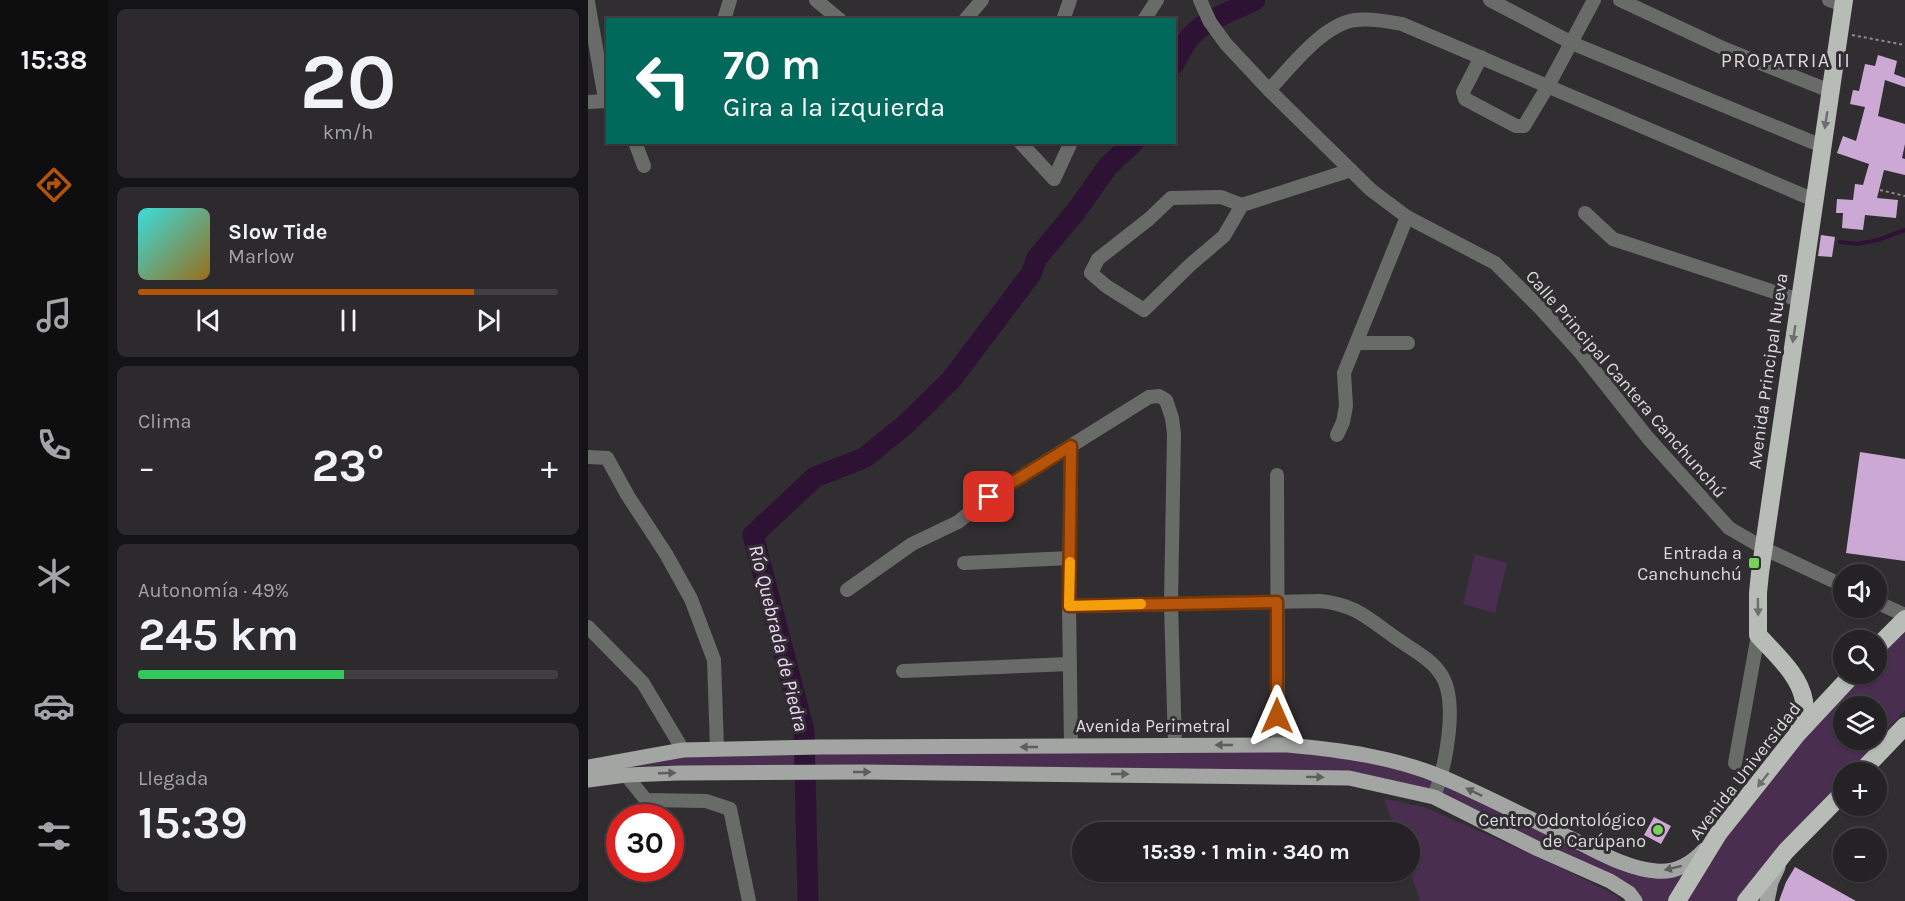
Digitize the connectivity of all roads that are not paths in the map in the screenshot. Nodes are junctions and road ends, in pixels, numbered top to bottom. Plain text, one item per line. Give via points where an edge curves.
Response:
1 (730, 0) edge
2 (816, 0) edge
3 (982, 0) edge
4 (1070, 0) edge
5 (1157, 0) edge
6 (1200, 0) edge
7 (1490, 0) edge
8 (1594, 0) edge
9 (1620, 0) edge
10 (588, 2) edge
11 (1839, 2) edge
12 (725, 18) edge
13 (838, 18) edge
14 (967, 18) edge
15 (1064, 18) edge
16 (1145, 18) edge
17 (1571, 43) junction
18 (1481, 57) junction
19 (1548, 86) junction
20 (1269, 90) junction
21 (1830, 90) junction
22 (606, 100) edge
23 (588, 102) edge
24 (636, 144) edge
25 (1022, 144) edge
26 (1070, 144) edge
27 (1822, 146) junction
28 (644, 166) dead end
29 (1351, 170) junction
30 (1814, 200) junction
31 (1242, 205) junction
32 (1585, 213) dead end
33 (1407, 217) junction
34 (1799, 300) junction
35 (1357, 343) junction
36 (1408, 343) dead end
37 (1337, 435) dead end
38 (1071, 446) junction
39 (588, 457) edge
40 (1277, 476) dead end
41 (1765, 549) junction
42 (1070, 558) junction
43 (964, 562) dead end
44 (1833, 581) edge
45 (847, 591) dead end
46 (1277, 602) junction
47 (1171, 604) junction
48 (1069, 606) junction
49 (1887, 608) edge
50 (1905, 617) edge
51 (588, 627) edge
52 (1758, 635) junction
53 (1887, 636) edge
54 (1070, 664) junction
55 (903, 671) dead end
56 (1844, 684) edge
57 (1905, 726) edge
58 (1798, 734) junction
59 (1278, 745) junction
60 (1073, 746) junction
61 (1175, 746) junction
62 (717, 749) junction
63 (683, 750) junction
64 (1871, 762) edge
65 (1736, 763) dead end
66 (588, 767) edge
67 (1077, 773) junction
68 (626, 775) junction
69 (1442, 777) junction
70 (588, 780) edge
71 (1434, 797) junction
72 (1833, 803) edge
73 (1719, 834) junction
74 (1782, 855) junction
75 (749, 901) edge
76 (1635, 901) edge
77 (1677, 901) edge
78 (1746, 901) edge
79 (1767, 901) edge

1 - 12 street
2 - 13 street
3 - 14 street
4 - 15 street
5 - 16 street
6 - 20 street, Calle Principal Cantera Canchunchú via 1226,44
7 - 17 street
8 - 17 street
9 - 21 street via 1725,49
10 - 22 street
11 - 21 highway, Avenida Principal Nueva via 1839,32
17 - 19 street
17 - 27 street
18 - 19 street
18 - 19 street via 1464,96 1516,126 1526,124
18 - 20 street via 1402,24 1354,20 1334,27 1314,43
19 - 30 street
20 - 29 street, Calle Principal Cantera Canchunchú
21 -> 27 highway, Avenida Principal Nueva
22 - 23 street
24 - 28 street
25 - 26 street via 1054,179
27 - 30 highway, Avenida Principal Nueva
29 - 31 street
29 - 33 street, Calle Principal Cantera Canchunchú
30 - 34 highway, Avenida Principal Nueva
31 - 31 street via 1221,197 1171,198 1098,259 1091,273 1144,310 1224,236
32 - 34 street via 1613,239
33 - 35 street
33 - 41 street, Calle Principal Cantera Canchunchú via 1495,263 1579,351 1648,438 1729,528
34 -> 41 highway, Avenida Principal Nueva
35 - 36 street
35 - 37 street via 1344,373 1346,406
38 - 42 street
38 - 45 street via 989,497 958,522 912,544
38 - 47 street via 1149,397 1166,400 1174,435
39 - 62 street via 606,458 691,599 714,660
40 - 46 street
41 - 44 street, Calle Principal Cantera Canchunchú
41 -> 52 highway, Avenida Principal Nueva via 1758,594
42 - 43 street
42 - 48 street
46 - 47 street
46 - 59 street
46 - 69 street via 1320,601 1355,609 1440,672 1449,691 1450,711
47 - 48 street
47 - 61 street
48 - 54 street
49 - 50 street
50 - 53 highway
51 - 63 street via 643,683
52 - 58 highway via 1798,684 1805,702
52 - 65 street
54 - 55 street
54 - 60 street
56 - 58 highway, Avenida Universidad
57 - 64 highway
58 -> 73 highway, Avenida Universidad
59 -> 61 main road, Avenida Perimetral
59 - 69 main road, Avenida Perimetral via 1380,758
60 - 61 main road, Avenida Perimetral
60 -> 62 main road, Avenida Perimetral
60 - 67 main road
62 - 63 main road, Avenida Perimetral
63 - 66 main road, Avenida Perimetral
68 -> 67 main road
67 -> 71 main road via 1349,777
68 - 70 main road
68 - 75 street via 646,800 706,801 730,809
69 - 71 street
73 -> 69 main road, Avenida Perimetral via 1696,859 1657,872 1623,864
71 - 76 main road via 1610,881
72 - 74 highway
73 - 77 highway, Avenida Universidad
74 - 78 highway
74 - 79 main road

